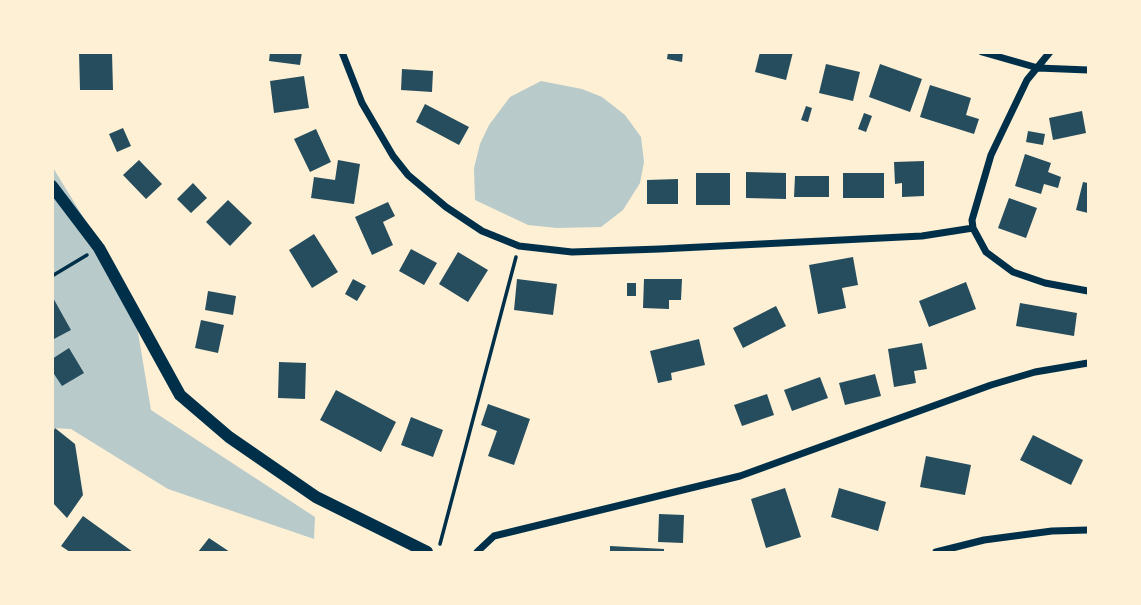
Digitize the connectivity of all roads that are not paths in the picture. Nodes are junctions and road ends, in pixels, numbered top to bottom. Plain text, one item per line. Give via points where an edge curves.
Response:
1 (342, 52) edge
2 (982, 52) edge
3 (1050, 52) edge
4 (1038, 68) junction
5 (1088, 71) edge
6 (52, 186) edge
7 (973, 228) junction
8 (1088, 291) edge
9 (1088, 363) edge
10 (1088, 530) edge
11 (427, 552) edge
12 (477, 552) edge
13 (936, 552) edge

1 - 7 street via 362,103 408,175 482,231 519,246 572,251 660,249 922,236
2 - 4 street
3 - 4 street
4 - 5 street
4 - 7 street via 1027,80 991,155
6 - 11 street via 99,248 180,395 229,438 316,497
7 - 8 street via 986,252 1013,272
9 - 12 street via 991,385 740,476 494,536
10 - 13 street via 984,540

